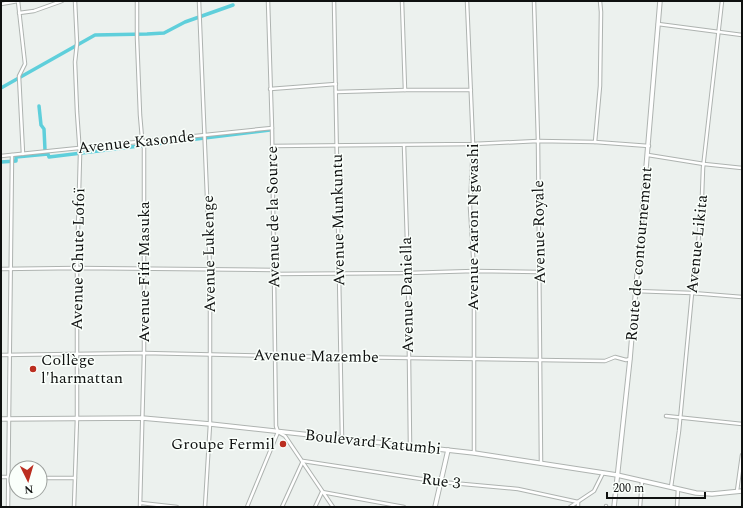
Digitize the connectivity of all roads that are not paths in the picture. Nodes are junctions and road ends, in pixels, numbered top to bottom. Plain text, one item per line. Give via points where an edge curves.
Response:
1 (18, 1) edge
2 (62, 1) edge
3 (75, 1) edge
4 (137, 1) edge
5 (199, 1) edge
6 (268, 1) edge
7 (334, 1) edge
8 (402, 1) edge
9 (467, 1) edge
10 (534, 1) edge
11 (600, 1) edge
12 (660, 1) edge
13 (722, 1) edge
14 (1, 4) edge
15 (20, 13) junction
16 (658, 24) junction
17 (718, 32) junction
18 (742, 35) edge
19 (336, 84) junction
20 (270, 89) junction
21 (404, 90) junction
22 (471, 90) junction
23 (336, 92) junction
24 (272, 128) junction
25 (206, 135) junction
26 (538, 141) junction
27 (144, 142) junction
28 (595, 142) junction
29 (474, 144) junction
30 (404, 145) junction
31 (272, 146) junction
32 (337, 146) junction
33 (649, 146) junction
34 (80, 148) junction
35 (23, 154) junction
36 (648, 155) junction
37 (1, 156) edge
38 (12, 157) junction
39 (704, 164) junction
40 (742, 168) edge
41 (77, 268) junction
42 (1, 269) edge
43 (10, 269) junction
44 (145, 269) junction
45 (210, 270) junction
46 (274, 270) junction
47 (474, 271) junction
48 (539, 272) junction
49 (340, 273) junction
50 (274, 274) junction
51 (408, 274) junction
52 (635, 291) junction
53 (692, 293) junction
54 (742, 297) edge
55 (144, 353) junction
56 (76, 354) junction
57 (1, 355) edge
58 (10, 355) junction
59 (210, 355) junction
60 (276, 356) junction
61 (341, 357) junction
62 (408, 357) junction
63 (474, 358) junction
64 (540, 359) junction
65 (630, 359) junction
66 (666, 416) dead end
67 (681, 417) junction
68 (77, 418) junction
69 (142, 418) junction
70 (1, 419) edge
71 (9, 419) junction
72 (210, 424) junction
73 (742, 424) edge
74 (278, 432) junction
75 (342, 438) junction
76 (410, 445) junction
77 (448, 450) junction
78 (474, 453) junction
79 (742, 455) edge
80 (8, 460) edge
81 (303, 461) junction
82 (541, 462) junction
83 (603, 473) junction
84 (616, 475) junction
85 (8, 477) edge
86 (1, 478) edge
87 (48, 478) edge
88 (75, 478) junction
89 (642, 481) junction
90 (441, 482) junction
91 (671, 487) junction
92 (678, 489) junction
93 (742, 491) edge
94 (322, 492) junction
95 (737, 492) junction
96 (578, 502) junction
97 (141, 505) edge
98 (74, 507) edge
99 (177, 507) edge
100 (205, 507) edge
101 (247, 507) edge
102 (282, 507) edge
103 (315, 507) edge
104 (332, 507) edge
105 (404, 507) edge
106 (435, 507) edge
107 (570, 507) edge
108 (578, 507) edge
109 (614, 507) edge
110 (640, 507) edge
111 (677, 507) edge

1 - 14 street
1 - 15 street
2 - 15 street
3 - 34 street, Avenue Chute Lofoï via 75,62
4 - 27 street, Avenue Fifi Masuka via 136,32
5 - 25 street, Avenue Lukenge
6 - 20 street, Avenue de la Source
7 - 19 street, Avenue Munkuntu
8 - 21 street
9 - 22 street, Avenue Aaron Ngwashi
10 - 26 street, Avenue Royale
11 - 28 street via 600,86
12 - 16 street, Route de contournement
13 - 17 street, Avenue Likita
15 - 35 street via 25,64 19,74
16 - 17 street
16 - 33 street, Route de contournement
17 - 18 street
17 - 39 street, Avenue Likita
19 - 20 street
19 - 23 street, Avenue Munkuntu
20 - 24 street, Avenue de la Source
21 - 22 street
21 - 23 street
22 - 29 street, Avenue Aaron Ngwashi
23 - 32 street, Avenue Munkuntu
24 - 25 street, Avenue Kasonde
24 - 31 street, Avenue de la Source
25 - 27 street, Avenue Kasonde
25 - 45 street, Avenue Lukenge
26 - 28 street
26 - 29 street
26 - 48 street, Avenue Royale
27 - 34 street, Avenue Kasonde
27 - 44 street, Avenue Fifi Masuka
28 - 33 street
29 - 30 street
29 - 47 street, Avenue Aaron Ngwashi via 470,207
30 - 32 street
30 - 51 street, Avenue Daniella
31 - 32 street
31 - 46 street, Avenue de la Source
32 - 49 street, Avenue Munkuntu
33 - 36 street, Route de contournement
34 - 35 street, Avenue Kasonde
34 - 41 street, Avenue Chute Lofoï
35 - 38 street, Avenue Kasonde
36 - 39 street
36 - 52 street, Route de contournement
37 - 38 street, Avenue Kasonde
38 - 43 street
39 - 40 street
39 - 53 street, Avenue Likita
41 - 43 street
41 - 44 street
41 - 56 street, Avenue Chute Lofoï
42 - 43 street
43 - 58 street
44 - 45 street
44 - 55 street, Avenue Fifi Masuka
45 - 46 street
45 - 59 street, Avenue Lukenge
46 - 50 street, Avenue de la Source
47 - 48 street
47 - 51 street
47 - 63 street, Avenue Aaron Ngwashi
48 - 64 street, Avenue Royale
49 - 50 street
49 - 51 street
49 - 61 street, Avenue Munkuntu
50 - 60 street, Avenue de la Source
51 - 62 street, Avenue Daniella
52 - 53 street
52 - 65 street, Route de contournement
53 - 54 street
53 - 67 street, Avenue Likita
55 - 56 street, Avenue Mazembe
55 - 59 street, Avenue Mazembe
55 - 69 street, Avenue Fifi Masuka
56 - 58 street, Avenue Mazembe
56 - 68 street, Avenue Chute Lofoï
57 - 58 street, Avenue Mazembe
58 - 71 street
59 - 60 street, Avenue Mazembe
59 - 72 street, Avenue Lukenge
60 - 61 street, Avenue Mazembe
60 - 74 street, Avenue de la Source
61 - 62 street, Avenue Mazembe
61 - 75 street, Avenue Munkuntu
62 - 63 street, Avenue Mazembe
62 - 76 street, Avenue Daniella
63 - 64 street, Avenue Mazembe
63 - 78 street, Avenue Aaron Ngwashi
64 - 65 street, Avenue Mazembe
64 - 82 street, Avenue Royale
65 - 84 street, Route de contournement
66 - 67 street
67 - 73 street
67 - 91 street, Avenue Likita
68 - 69 street, Boulevard Katumbi
68 - 71 street, Boulevard Katumbi
68 - 88 street, Avenue Chute Lofoï
69 - 72 street, Boulevard Katumbi
69 - 97 street, Avenue Fifi Masuka
70 - 71 street, Boulevard Katumbi
71 - 80 street
72 - 74 street, Boulevard Katumbi
72 - 100 street, Avenue Lukenge
74 - 75 street, Boulevard Katumbi
74 - 81 street via 285,436
74 - 101 street
75 - 76 street, Boulevard Katumbi
76 - 77 street, Boulevard Katumbi
77 - 78 street, Boulevard Katumbi
77 - 90 street
78 - 82 street, Boulevard Katumbi
79 - 95 street
81 - 90 street, Rue 3
81 - 94 street
81 - 102 street
82 - 83 street, Boulevard Katumbi
83 - 84 street, Boulevard Katumbi
83 - 96 street via 594,491
84 - 89 street, Boulevard Katumbi
84 - 109 street, Route de contournement
85 - 86 street
87 - 88 street
88 - 98 street, Avenue Chute Lofoï
89 - 91 street, Boulevard Katumbi
89 - 110 street
90 - 96 street, Rue 3 via 518,489
90 - 106 street
91 - 92 street, Boulevard Katumbi
92 - 95 street, Boulevard Katumbi via 703,493
92 - 111 street
93 - 95 street, Boulevard Katumbi
94 - 103 street
94 - 104 street
94 - 105 street
96 - 107 street
96 - 108 street
97 - 99 street

